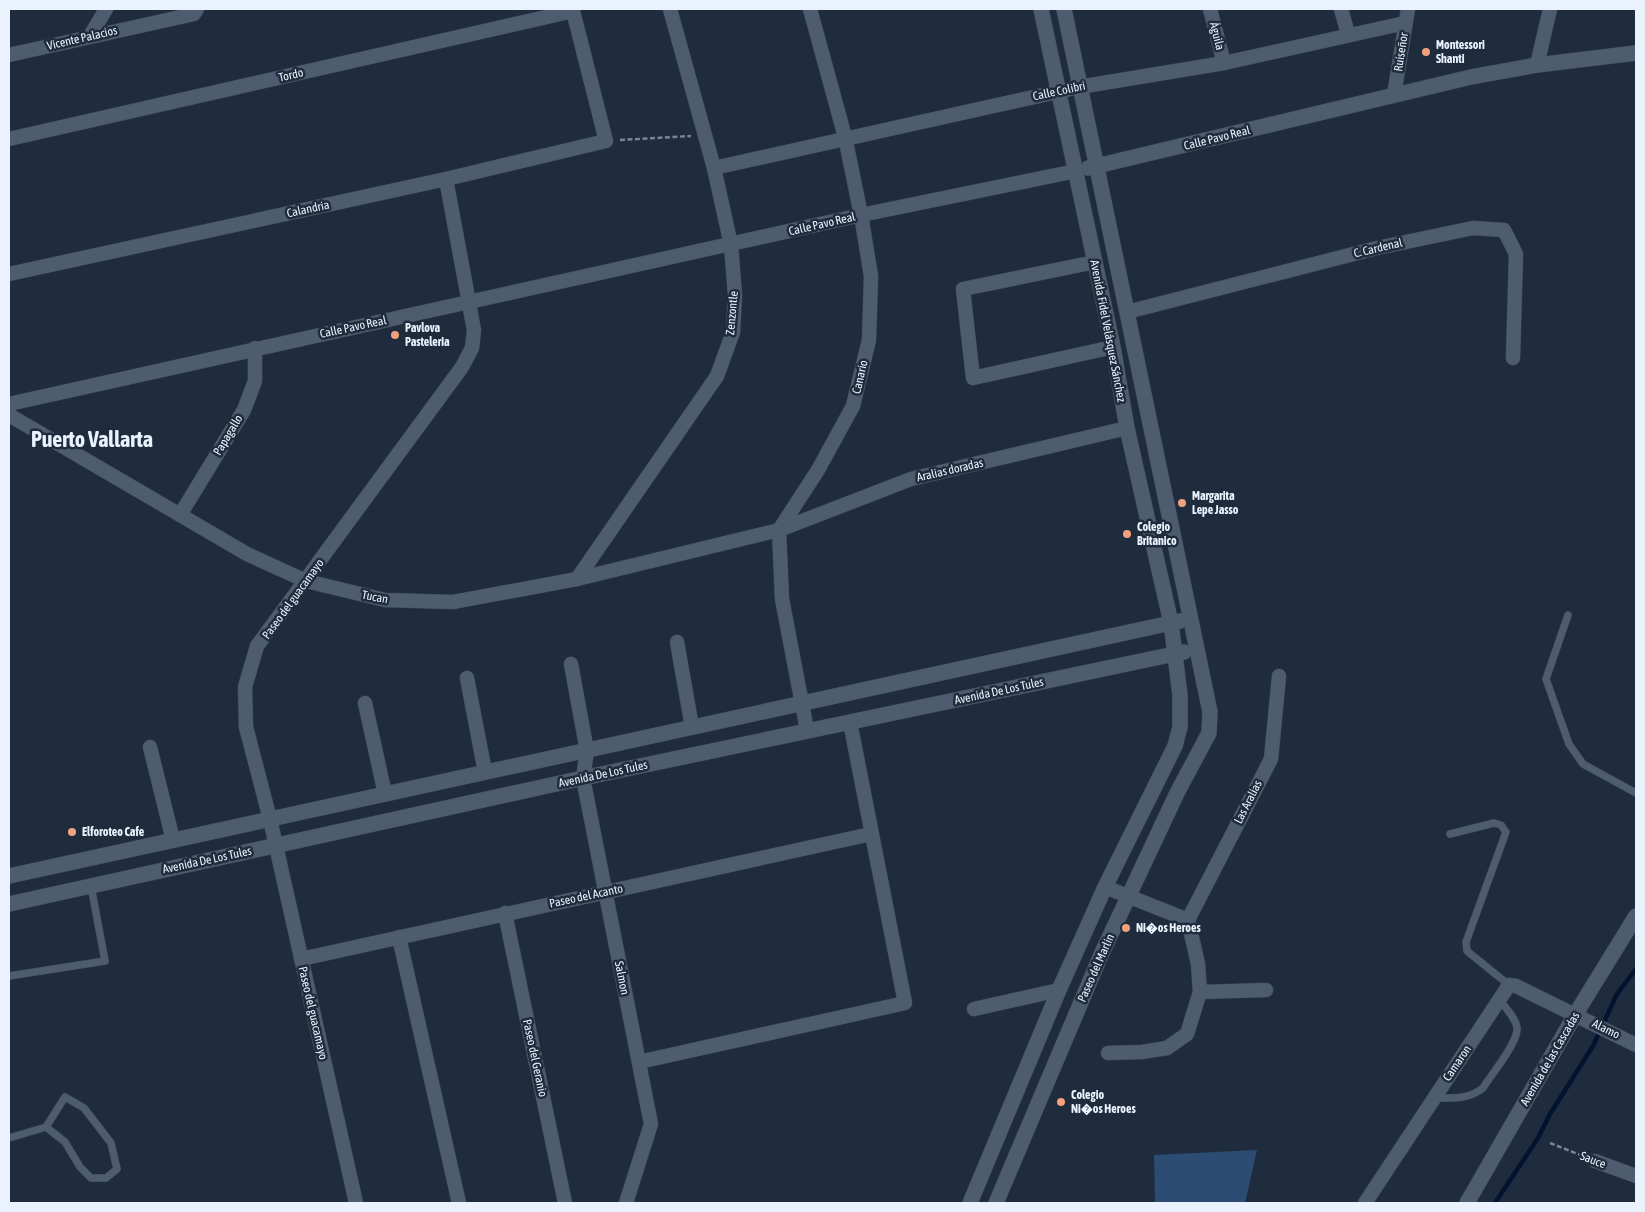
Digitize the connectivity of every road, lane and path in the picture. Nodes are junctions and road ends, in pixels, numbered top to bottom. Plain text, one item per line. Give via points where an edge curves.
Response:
1 (106, 9) edge
2 (164, 9) edge
3 (197, 9) edge
4 (670, 9) edge
5 (810, 9) edge
6 (1041, 9) edge
7 (1064, 9) edge
8 (1210, 9) edge
9 (1341, 9) edge
10 (1550, 9) edge
11 (1406, 16) edge
12 (156, 22) junction
13 (1348, 34) junction
14 (90, 36) junction
15 (1636, 53) edge
16 (9, 55) edge
17 (1224, 63) junction
18 (1537, 65) junction
19 (1079, 87) junction
20 (1058, 91) junction
21 (1394, 95) junction
22 (705, 136) junction
23 (845, 137) junction
24 (9, 139) edge
25 (606, 141) junction
26 (1096, 167) junction
27 (714, 168) junction
28 (1076, 171) junction
29 (446, 179) junction
30 (861, 215) junction
31 (731, 245) junction
32 (1095, 262) junction
33 (9, 274) edge
34 (470, 301) junction
35 (1127, 312) junction
36 (1113, 347) junction
37 (255, 348) junction
38 (1513, 358) dead end
39 (9, 404) edge
40 (9, 415) edge
41 (1127, 428) junction
42 (180, 515) junction
43 (779, 530) junction
44 (577, 579) junction
45 (306, 581) junction
46 (1568, 615) dead end
47 (1192, 619) junction
48 (1171, 623) junction
49 (677, 642) dead end
50 (1198, 650) junction
51 (1176, 654) junction
52 (571, 664) dead end
53 (1279, 676) dead end
54 (467, 678) dead end
55 (365, 702) dead end
56 (801, 702) junction
57 (850, 722) junction
58 (692, 727) junction
59 (807, 730) junction
60 (150, 747) dead end
61 (587, 750) junction
62 (485, 772) junction
63 (582, 778) junction
64 (1636, 793) edge
65 (385, 794) junction
66 (270, 819) junction
67 (871, 834) junction
68 (1450, 834) dead end
69 (173, 840) junction
70 (275, 845) junction
71 (9, 874) edge
72 (91, 886) junction
73 (1105, 887) junction
74 (605, 891) junction
75 (1128, 897) junction
76 (9, 904) edge
77 (505, 913) junction
78 (1636, 916) edge
79 (1188, 920) junction
80 (399, 937) junction
81 (301, 959) junction
82 (9, 976) edge
83 (1509, 985) junction
84 (1059, 990) junction
85 (1266, 990) dead end
86 (1200, 992) junction
87 (1500, 1000) junction
88 (974, 1008) dead end
89 (1575, 1015) junction
90 (1636, 1045) edge
91 (1108, 1053) dead end
92 (639, 1062) junction
93 (1434, 1098) junction
94 (46, 1127) junction
95 (1001, 1129) junction
96 (9, 1138) edge
97 (1024, 1138) junction
98 (1550, 1143) dead end
99 (1595, 1161) joint
100 (1636, 1176) edge
101 (356, 1203) edge
102 (459, 1203) edge
103 (565, 1203) edge
104 (626, 1203) edge
105 (970, 1203) edge
106 (996, 1203) edge
107 (1365, 1203) edge
108 (1467, 1203) edge

1 - 14 street
2 - 12 street
3 - 12 street, Vicente Palacios via 194,14
4 - 22 street, Zenzontle
5 - 23 street, Canario
6 - 20 street, Avenida Fidel Velásquez Sánchez
7 - 19 street, Avenida Fidel Velásquez Sánchez
8 - 17 street, Águila
9 - 13 street
10 - 18 street
11 - 13 street, Calle Colibri
11 - 21 street, Ruiseñor
12 - 14 street, Vicente Palacios
13 - 17 street, Calle Colibri
14 - 16 street, Vicente Palacios
15 - 18 street, Calle Pavo Real
17 - 19 street, Calle Colibri
18 - 21 street, Calle Pavo Real
19 - 20 street, Calle Colibri
19 - 26 street, Avenida Fidel Velásquez Sánchez
20 - 23 street, Calle Colibri
20 - 28 street, Avenida Fidel Velásquez Sánchez
21 - 26 street, Calle Pavo Real
22 - 25 path
22 - 27 street, Zenzontle
23 - 27 street, Calle Colibri
23 - 30 street, Canario
24 - 25 street, Tordo via 573,10
25 - 29 street, Calandria
26 - 28 street, Calle Pavo Real
26 - 35 street, Avenida Fidel Velásquez Sánchez
27 - 31 street, Zenzontle
28 - 30 street, Calle Pavo Real
28 - 32 street, Avenida Fidel Velásquez Sánchez
29 - 33 street, Calandria
29 - 34 street, Paseo del guacamayo
30 - 31 street, Calle Pavo Real
30 - 43 street, Canario via 871,276 869,340 853,406 818,470
31 - 34 street, Calle Pavo Real
31 - 44 street, Zenzontle via 735,295 733,332 717,376
32 - 36 street, Avenida Fidel Velásquez Sánchez
32 - 36 street via 963,289 974,378
34 - 37 street, Calle Pavo Real
34 - 45 street, Paseo del guacamayo via 474,330 472,348 462,367
35 - 38 street, C. Cardenal via 1377,248 1473,228 1504,230 1516,254
35 - 47 street, Avenida Fidel Velásquez Sánchez
36 - 41 street, Avenida Fidel Velásquez Sánchez
37 - 39 street, Calle Pavo Real
37 - 42 street, Papagallo via 254,381 244,410
40 - 42 street, Tucan
41 - 43 street, Aralias doradas via 911,479
41 - 48 street, Avenida Fidel Velásquez Sánchez
42 - 45 street, Tucan via 247,554
43 - 44 street, Tucan
43 - 56 street via 782,599
44 - 45 street, Tucan via 453,602 385,600
45 - 66 street, Paseo del guacamayo via 258,646 245,687 246,727
46 - 64 lane via 1546,679 1569,744 1583,764
47 - 48 street
47 - 50 street, Avenida Fidel Velásquez Sánchez
48 - 51 street, Avenida Fidel Velásquez Sánchez
48 - 56 street
49 - 58 street
50 - 51 street, Avenida De Los Tules
50 - 75 street, Paseo del Marlin via 1210,712 1209,733
51 - 57 street, Avenida De Los Tules
51 - 73 street, Paseo del Marlin via 1180,727 1175,746
52 - 61 street
53 - 79 street, Las Aralias via 1271,759
54 - 62 street
55 - 65 street
56 - 58 street
56 - 59 street
57 - 59 street, Avenida De Los Tules
57 - 67 street
58 - 61 street
59 - 63 street, Avenida De Los Tules
60 - 69 street
61 - 62 street
61 - 63 street, Salmon
62 - 65 street
63 - 70 street, Avenida De Los Tules
63 - 74 street, Salmon
65 - 66 street
66 - 69 street
66 - 70 street, Paseo del guacamayo
67 - 74 street, Paseo del Acanto
67 - 92 street via 906,1004
68 - 83 lane via 1494,823 1502,825 1506,832 1466,942 1467,951
69 - 71 street
70 - 72 street, Avenida De Los Tules
70 - 81 street, Paseo del guacamayo
72 - 76 street, Avenida De Los Tules
72 - 82 lane via 105,961
73 - 75 street
73 - 84 street, Paseo del Marlin
74 - 77 street, Paseo del Acanto
74 - 92 street, Salmon
75 - 79 street
75 - 97 street, Paseo del Marlin
77 - 80 street, Paseo del Acanto
77 - 103 street, Paseo del Geranio
78 - 89 street, Avenida de las Cascadas
79 - 86 street via 1198,964
80 - 81 street, Paseo del Acanto
80 - 102 street
81 - 101 street, Paseo del guacamayo
83 - 87 street, Camaron
83 - 89 street
84 - 88 street
84 - 95 street, Paseo del Marlin
85 - 86 street
86 - 91 street via 1187,1034 1167,1048
87 - 93 street, Camaron
87 - 93 lane via 1516,1023 1517,1031 1482,1088 1465,1097
89 - 90 street, Alamo
89 - 108 street, Avenida de las Cascadas
92 - 104 street, Salmon via 651,1124
93 - 107 street, Camaron
94 - 94 lane via 65,1142 91,1178 106,1178 117,1169 111,1143 84,1108 65,1097
94 - 96 lane
95 - 97 street
95 - 105 street, Paseo del Marlin
97 - 106 street, Paseo del Marlin
98 - 99 path, Sauce
99 - 100 street, Sauce

